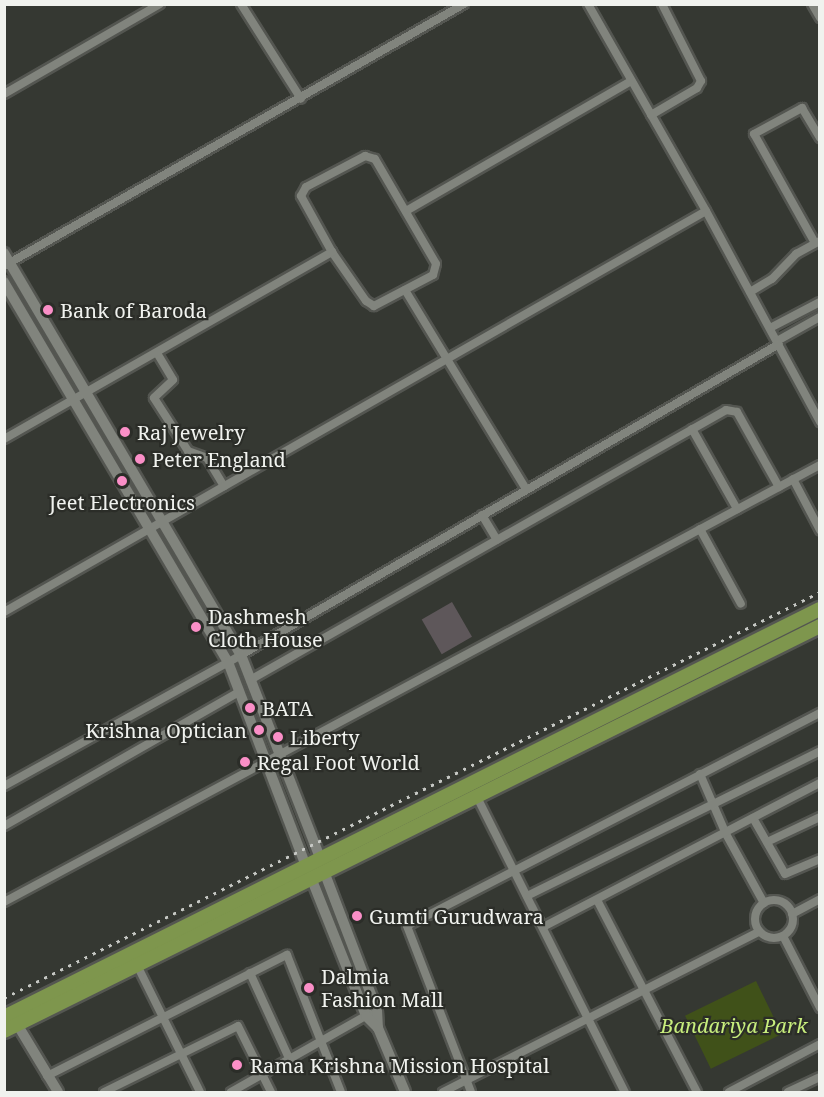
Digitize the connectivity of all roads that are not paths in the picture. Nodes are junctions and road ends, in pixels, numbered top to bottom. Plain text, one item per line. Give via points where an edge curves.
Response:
1 (160, 4) edge
2 (241, 4) edge
3 (464, 4) edge
4 (588, 4) edge
5 (662, 4) edge
6 (812, 4) edge
7 (819, 18) edge
8 (631, 81) junction
9 (4, 94) edge
10 (301, 99) junction
11 (651, 115) junction
12 (819, 138) edge
13 (406, 211) junction
14 (706, 211) junction
15 (817, 242) edge
16 (332, 252) junction
17 (6, 260) edge
18 (4, 282) edge
19 (405, 290) junction
20 (750, 292) junction
21 (819, 302) edge
22 (819, 317) edge
23 (770, 328) junction
24 (778, 343) junction
25 (157, 353) junction
26 (447, 358) junction
27 (86, 392) junction
28 (75, 398) junction
29 (819, 422) edge
30 (692, 429) junction
31 (4, 439) edge
32 (819, 465) edge
33 (793, 479) junction
34 (224, 486) junction
35 (779, 487) junction
36 (526, 489) junction
37 (737, 509) junction
38 (482, 515) junction
39 (156, 525) junction
40 (700, 529) junction
41 (819, 530) edge
42 (496, 540) junction
43 (741, 604) dead end
44 (819, 609) edge
45 (4, 612) edge
46 (819, 626) edge
47 (241, 655) junction
48 (228, 662) junction
49 (250, 680) junction
50 (239, 692) junction
51 (819, 713) edge
52 (601, 726) junction
53 (819, 751) edge
54 (278, 754) junction
55 (264, 761) junction
56 (700, 774) junction
57 (819, 783) edge
58 (4, 786) edge
59 (477, 797) junction
60 (713, 805) junction
61 (819, 817) edge
62 (753, 818) junction
63 (4, 826) edge
64 (726, 834) junction
65 (767, 842) junction
66 (819, 859) edge
67 (321, 860) junction
68 (306, 866) junction
69 (513, 869) junction
70 (325, 874) junction
71 (312, 880) junction
72 (527, 896) junction
73 (819, 899) edge
74 (597, 900) junction
75 (4, 903) edge
76 (764, 903) junction
77 (792, 914) junction
78 (543, 927) junction
79 (759, 932) junction
80 (783, 936) junction
81 (134, 959) junction
82 (250, 973) junction
83 (645, 990) junction
84 (819, 1008) edge
85 (377, 1010) junction
86 (161, 1016) junction
87 (366, 1016) junction
88 (587, 1020) junction
89 (9, 1022) edge
90 (378, 1028) junction
91 (322, 1042) junction
92 (819, 1044) edge
93 (180, 1054) junction
94 (289, 1058) junction
95 (262, 1073) junction
96 (47, 1076) junction
97 (819, 1077) edge
98 (466, 1081) junction
99 (58, 1092) edge
100 (104, 1092) edge
101 (200, 1092) edge
102 (231, 1092) edge
103 (271, 1092) edge
104 (341, 1092) edge
105 (405, 1092) edge
106 (443, 1092) edge
107 (471, 1092) edge
108 (626, 1092) edge
109 (697, 1092) edge
110 (729, 1092) edge
111 (788, 1092) edge

1 - 9 street
2 - 10 street
3 - 10 street
4 - 8 street
5 - 11 street via 701,81
6 - 7 street
8 - 11 street
8 - 13 street
10 - 17 street
11 - 14 street
12 - 15 street via 802,108 754,134
13 - 16 street via 371,156 306,187 303,202
13 - 19 street via 436,269
14 - 20 street
14 - 26 street
15 - 20 street
16 - 19 street via 369,304 378,305
16 - 25 street
17 - 27 street
18 - 28 street
19 - 26 street
20 - 23 street
21 - 23 street
22 - 24 street
23 - 24 street
24 - 29 street
24 - 36 street
25 - 27 street
25 - 34 street via 173,380 154,398 188,451 207,458
26 - 34 street
26 - 36 street
27 - 28 street
27 - 39 street
28 - 31 street
28 - 39 street
30 - 35 street via 726,410 735,410
30 - 37 street
30 - 42 street
32 - 33 street
33 - 35 street
33 - 41 street
34 - 39 street
35 - 37 street
36 - 38 street
37 - 40 street
38 - 42 street
38 - 47 street
39 - 45 street
39 - 47 street
39 - 48 street
40 - 43 street
40 - 54 street
42 - 49 street
44 - 52 highway
46 - 52 highway
47 - 48 street
47 - 49 street
48 - 50 street
48 - 58 street
49 - 54 street
50 - 55 street
50 - 63 street
51 - 56 street
52 - 59 highway
52 - 67 highway
53 - 60 street
54 - 55 street
54 - 67 street
55 - 68 street
55 - 75 street
56 - 60 street
56 - 69 street
57 - 62 street
59 - 69 street
59 - 70 highway
60 - 64 street
60 - 72 street
61 - 65 street
62 - 64 street
62 - 65 street
64 - 74 street
64 - 76 street
65 - 66 street via 787,875
67 - 68 highway
68 - 81 highway
69 - 72 street
69 - 98 street via 407,926
70 - 71 highway
70 - 85 street
71 - 81 highway
71 - 87 street
72 - 78 street
73 - 77 street
74 - 78 street
74 - 83 street
76 - 77 street via 781,902
76 - 79 street via 756,911
77 - 80 street via 789,931
78 - 88 street
79 - 80 street via 770,938
79 - 83 street
80 - 84 street
81 - 86 street
81 - 89 highway
82 - 86 street
82 - 91 street via 287,955
82 - 94 street
83 - 88 street
83 - 109 street
85 - 87 street
85 - 90 street
86 - 93 street
86 - 96 street
87 - 90 street
87 - 91 street
88 - 98 street
88 - 108 street
89 - 96 street
90 - 105 street
91 - 94 street
91 - 104 street
92 - 110 street
93 - 95 street via 238,1026
93 - 100 street
93 - 101 street
94 - 95 street
95 - 102 street
95 - 103 street
96 - 99 street
97 - 111 street
98 - 106 street
98 - 107 street

